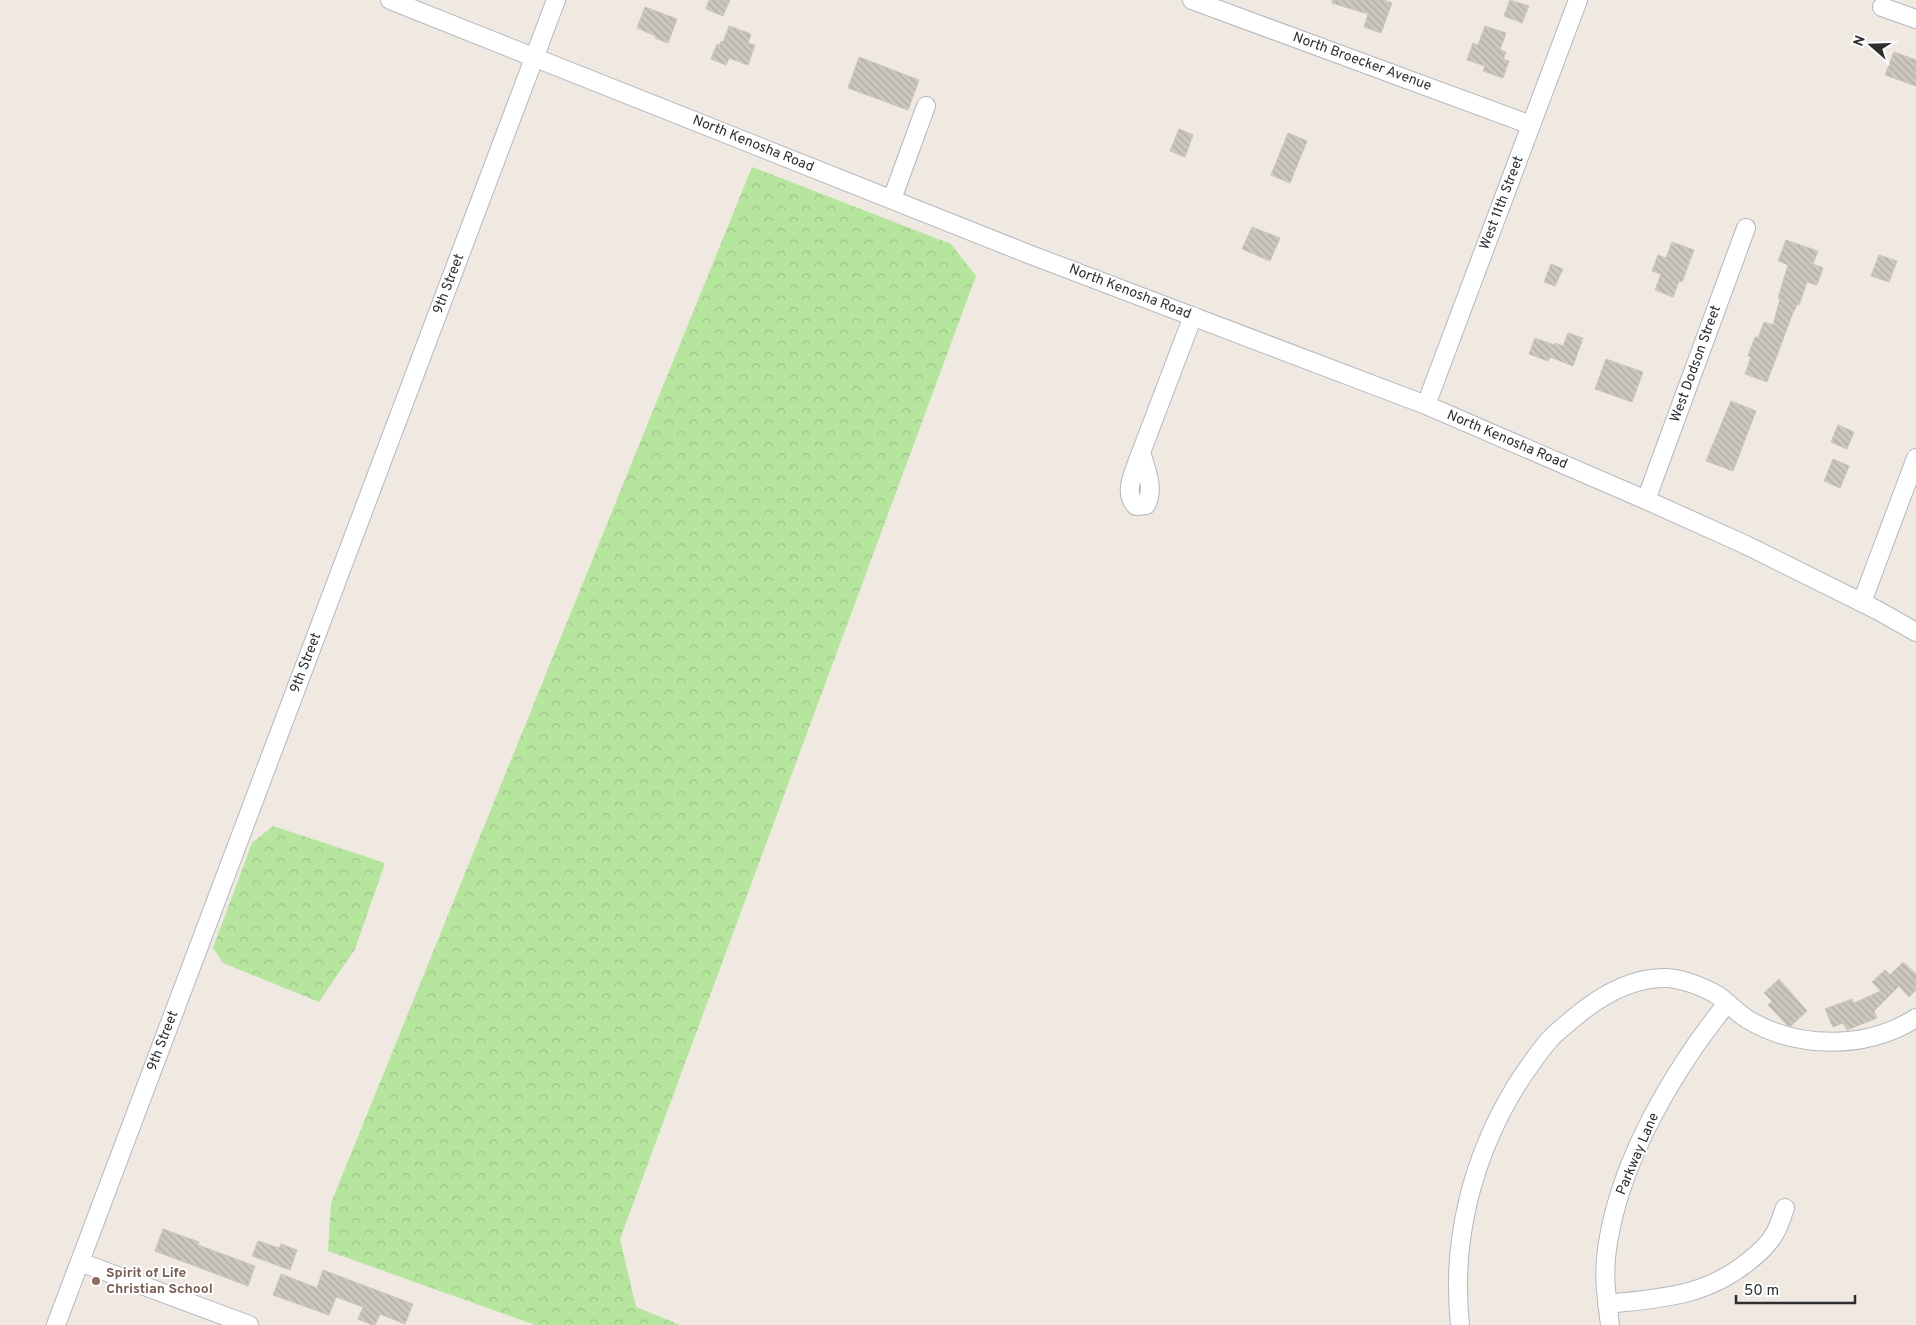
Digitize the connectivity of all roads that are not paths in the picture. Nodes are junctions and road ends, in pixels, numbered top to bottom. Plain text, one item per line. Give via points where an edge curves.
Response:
1 (390, 0) edge
2 (556, 0) edge
3 (1192, 0) edge
4 (1578, 0) edge
5 (1882, 7) dead end
6 (1916, 19) edge
7 (534, 57) junction
8 (926, 106) dead end
9 (1531, 125) junction
10 (892, 200) junction
11 (1746, 228) dead end
12 (1193, 316) junction
13 (1426, 405) junction
14 (1141, 452) dead end
15 (1916, 458) edge
16 (1646, 500) junction
17 (1862, 602) junction
18 (1916, 632) edge
19 (1727, 1003) junction
20 (1916, 1018) edge
21 (1785, 1208) dead end
22 (80, 1262) junction
23 (1607, 1304) junction
24 (56, 1325) edge
25 (249, 1325) edge
26 (1460, 1325) edge
27 (1610, 1325) edge

1 - 7 street, North Kenosha Road
2 - 7 street, 9th Street
3 - 9 street, North Broecker Avenue
4 - 9 street, West 11th Street
5 - 6 street
7 - 10 street, North Kenosha Road
7 - 22 street, 9th Street
8 - 10 street
9 - 13 street, West 11th Street
10 - 12 street, North Kenosha Road
11 - 16 street, West Dodson Street
12 - 13 street, North Kenosha Road
12 - 14 street
13 - 16 street, North Kenosha Road
15 - 17 street
16 - 17 street, North Kenosha Road
17 - 18 street, North Kenosha Road
19 - 20 street via 1772,1032 1808,1041 1857,1041 1901,1028
19 - 23 street, Parkway Lane via 1691,1051 1639,1145 1618,1200 1607,1250
19 - 26 street via 1694,984 1668,978 1641,982 1611,992 1584,1009 1552,1037 1507,1102 1472,1185 1461,1236 1457,1295
21 - 23 street via 1774,1234 1759,1253 1719,1281 1667,1298
22 - 24 street, 9th Street
22 - 25 street
23 - 27 street, Parkway Lane

